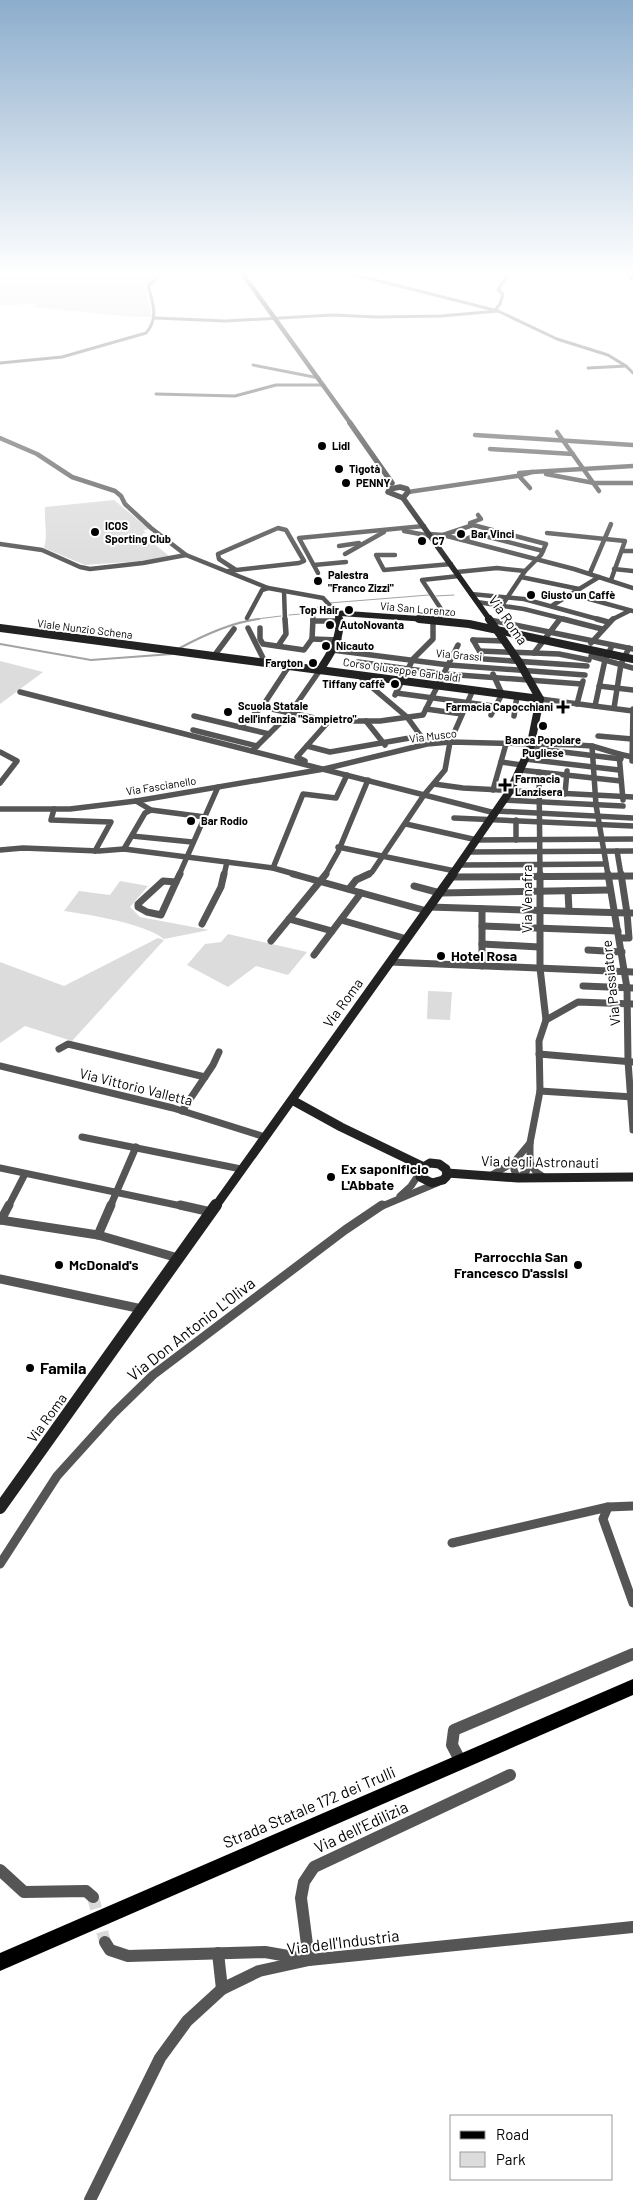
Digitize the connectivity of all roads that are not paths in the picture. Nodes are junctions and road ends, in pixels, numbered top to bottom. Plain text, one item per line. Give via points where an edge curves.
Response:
1 (310, 376) edge
2 (317, 376) edge
3 (319, 378) junction
4 (324, 384) junction
5 (156, 394) dead end
6 (557, 432) dead end
7 (474, 435) dead end
8 (0, 438) edge
9 (564, 441) junction
10 (633, 445) edge
11 (490, 449) dead end
12 (573, 454) junction
13 (633, 465) edge
14 (583, 468) junction
15 (534, 472) junction
16 (517, 474) junction
17 (594, 482) junction
18 (633, 483) edge
19 (391, 486) junction
20 (530, 488) dead end
21 (599, 490) dead end
22 (404, 492) junction
23 (478, 515) dead end
24 (610, 524) dead end
25 (424, 526) junction
26 (396, 529) junction
27 (388, 530) junction
28 (547, 533) dead end
29 (330, 535) junction
30 (432, 535) junction
31 (443, 535) junction
32 (604, 539) junction
33 (464, 540) junction
34 (364, 543) junction
35 (0, 544) edge
36 (339, 546) junction
37 (543, 551) junction
38 (622, 551) junction
39 (633, 552) edge
40 (344, 554) junction
41 (186, 555) junction
42 (395, 555) dead end
43 (537, 559) junction
44 (346, 562) junction
45 (451, 564) junction
46 (314, 565) junction
47 (614, 569) junction
48 (236, 570) junction
49 (346, 570) dead end
50 (228, 571) junction
51 (525, 571) junction
52 (633, 571) edge
53 (318, 573) dead end
54 (458, 574) junction
55 (590, 574) junction
56 (521, 577) junction
57 (599, 577) junction
58 (611, 580) junction
59 (268, 588) junction
60 (633, 588) edge
61 (579, 589) junction
62 (284, 591) junction
63 (471, 594) junction
64 (571, 594) junction
65 (510, 595) junction
66 (477, 602) junction
67 (503, 604) junction
68 (553, 605) junction
69 (310, 611) dead end
70 (632, 611) edge
71 (337, 613) junction
72 (247, 618) dead end
73 (560, 618) junction
74 (598, 619) junction
75 (313, 620) junction
76 (340, 620) junction
77 (436, 620) junction
78 (490, 620) junction
79 (608, 622) junction
80 (579, 626) junction
81 (591, 626) junction
82 (0, 628) edge
83 (248, 628) dead end
84 (260, 628) dead end
85 (528, 628) junction
86 (234, 629) dead end
87 (602, 630) junction
88 (497, 631) junction
89 (550, 632) junction
90 (521, 636) junction
91 (572, 636) junction
92 (312, 639) junction
93 (338, 640) junction
94 (543, 640) junction
95 (593, 640) junction
96 (505, 641) junction
97 (458, 645) dead end
98 (566, 645) junction
99 (614, 645) junction
100 (278, 646) junction
101 (631, 648) edge
102 (585, 649) junction
103 (168, 650) joint
104 (332, 650) junction
105 (480, 651) junction
106 (513, 652) junction
107 (534, 653) junction
108 (363, 654) junction
109 (559, 654) junction
110 (591, 655) junction
111 (214, 656) junction
112 (389, 657) junction
113 (606, 657) junction
114 (484, 659) junction
115 (633, 659) edge
116 (412, 660) junction
117 (622, 661) junction
118 (261, 662) junction
119 (358, 662) junction
120 (519, 662) junction
121 (289, 666) junction
122 (384, 666) junction
123 (449, 666) junction
124 (587, 666) junction
125 (490, 668) junction
126 (633, 668) edge
127 (408, 669) junction
128 (320, 670) junction
129 (524, 671) junction
130 (351, 674) junction
131 (445, 674) junction
132 (363, 675) junction
133 (585, 675) junction
134 (378, 677) junction
135 (495, 678) junction
136 (403, 680) junction
137 (530, 680) junction
138 (582, 684) junction
139 (439, 685) junction
140 (599, 686) junction
141 (617, 688) junction
142 (473, 690) junction
143 (633, 690) edge
144 (20, 692) dead end
145 (502, 694) junction
146 (517, 696) junction
147 (432, 698) junction
148 (540, 699) junction
149 (468, 702) junction
150 (577, 704) junction
151 (496, 706) junction
152 (595, 706) junction
153 (262, 707) junction
154 (614, 708) junction
155 (426, 709) junction
156 (515, 709) junction
157 (633, 710) edge
158 (291, 712) junction
159 (462, 714) junction
160 (491, 715) dead end
161 (194, 716) dead end
162 (514, 716) dead end
163 (407, 718) junction
164 (329, 721) junction
165 (366, 721) junction
166 (240, 727) junction
167 (182, 728) dead end
168 (269, 734) junction
169 (421, 736) junction
170 (598, 736) dead end
171 (633, 741) edge
172 (450, 742) junction
173 (383, 743) junction
174 (427, 744) junction
175 (506, 744) junction
176 (307, 746) junction
177 (531, 746) junction
178 (592, 746) junction
179 (255, 748) junction
180 (0, 752) edge
181 (391, 753) junction
182 (568, 753) junction
183 (592, 756) junction
184 (619, 756) junction
185 (632, 760) edge
186 (501, 762) junction
187 (304, 764) junction
188 (522, 764) junction
189 (567, 764) junction
190 (593, 767) junction
191 (324, 769) junction
192 (620, 770) junction
193 (539, 772) junction
194 (347, 775) junction
195 (566, 775) junction
196 (594, 778) junction
197 (368, 780) junction
198 (621, 781) junction
199 (0, 783) edge
200 (434, 784) junction
201 (218, 788) junction
202 (493, 790) junction
203 (510, 791) junction
204 (539, 792) junction
205 (565, 794) junction
206 (424, 795) junction
207 (595, 795) junction
208 (623, 796) junction
209 (633, 797) edge
210 (504, 800) junction
211 (136, 801) junction
212 (539, 802) junction
213 (596, 805) junction
214 (623, 806) junction
215 (0, 809) edge
216 (54, 809) junction
217 (151, 810) junction
218 (539, 813) junction
219 (494, 814) junction
220 (598, 816) junction
221 (205, 817) junction
222 (625, 817) junction
223 (454, 818) dead end
224 (633, 818) edge
225 (516, 820) junction
226 (539, 822) junction
227 (406, 824) junction
228 (576, 824) junction
229 (599, 825) junction
230 (630, 826) edge
231 (132, 836) junction
232 (477, 840) junction
233 (516, 840) junction
234 (539, 840) junction
235 (578, 840) junction
236 (602, 840) junction
237 (633, 841) edge
238 (192, 842) junction
239 (338, 847) junction
240 (124, 849) junction
241 (0, 850) edge
242 (94, 851) junction
243 (604, 851) junction
244 (617, 851) junction
245 (633, 851) edge
246 (468, 852) junction
247 (539, 852) junction
248 (189, 856) junction
249 (384, 857) junction
250 (227, 862) junction
251 (539, 864) junction
252 (606, 864) junction
253 (273, 868) junction
254 (455, 871) junction
255 (539, 876) junction
256 (607, 876) junction
257 (621, 876) junction
258 (633, 876) edge
259 (320, 881) junction
260 (177, 882) junction
261 (414, 886) dead end
262 (349, 889) junction
263 (568, 890) junction
264 (610, 890) junction
265 (539, 891) junction
266 (361, 893) junction
267 (440, 893) junction
268 (624, 893) junction
269 (633, 893) edge
270 (428, 909) junction
271 (482, 909) junction
272 (539, 910) junction
273 (569, 911) junction
274 (614, 913) junction
275 (630, 913) edge
276 (289, 919) junction
277 (341, 920) junction
278 (202, 924) dead end
279 (482, 926) junction
280 (539, 928) junction
281 (332, 931) junction
282 (619, 935) junction
283 (407, 939) junction
284 (271, 941) dead end
285 (482, 944) junction
286 (539, 947) junction
287 (588, 950) dead end
288 (622, 952) junction
289 (314, 955) dead end
290 (390, 962) junction
291 (482, 966) junction
292 (540, 968) junction
293 (625, 972) junction
294 (633, 972) edge
295 (583, 986) dead end
296 (630, 988) edge
297 (631, 1004) edge
298 (546, 1020) junction
299 (59, 1048) dead end
300 (219, 1052) dead end
301 (539, 1054) junction
302 (631, 1062) edge
303 (0, 1066) edge
304 (205, 1077) junction
305 (540, 1091) junction
306 (632, 1097) edge
307 (292, 1100) junction
308 (182, 1111) junction
309 (633, 1130) edge
310 (265, 1136) junction
311 (82, 1137) dead end
312 (530, 1143) junction
313 (136, 1147) junction
314 (514, 1162) junction
315 (530, 1163) junction
316 (0, 1168) edge
317 (241, 1170) junction
318 (421, 1170) junction
319 (447, 1173) junction
320 (25, 1174) junction
321 (633, 1177) edge
322 (488, 1178) junction
323 (518, 1178) junction
324 (545, 1178) junction
325 (437, 1183) junction
326 (116, 1193) junction
327 (396, 1199) junction
328 (211, 1212) junction
329 (0, 1220) edge
330 (98, 1235) junction
331 (178, 1258) junction
332 (0, 1279) edge
333 (142, 1309) junction
334 (633, 1506) edge
335 (0, 1508) edge
336 (608, 1508) junction
337 (452, 1543) dead end
338 (0, 1564) edge
339 (633, 1603) edge
340 (633, 1654) edge
341 (633, 1687) edge
342 (461, 1762) junction
343 (510, 1775) dead end
344 (0, 1870) edge
345 (93, 1897) dead end
346 (633, 1927) edge
347 (105, 1942) tunnel mouth
348 (218, 1953) junction
349 (309, 1960) junction
350 (0, 1962) edge
351 (222, 1989) junction
352 (90, 2200) edge

1 - 3 street
2 - 3 street, Via Roma
3 - 4 street, Via Roma
4 - 5 street via 276,385 235,396
4 - 19 street, Via Roma
6 - 9 street
7 - 9 street
8 - 41 street via 37,454 72,477 115,491 144,522
9 - 10 street
9 - 12 street
11 - 12 street
12 - 14 street
13 - 14 street
14 - 15 street
14 - 17 street
15 - 16 street
15 - 17 street
16 - 20 street
16 - 22 street
17 - 18 street
17 - 21 street
19 - 22 street
19 - 22 street, Via Roma via 388,492
22 - 25 street, Via Roma
23 - 30 street via 481,519
24 - 32 street
25 - 26 street
25 - 30 street, Via Roma
26 - 27 street
26 - 30 street
27 - 29 street
27 - 34 street
28 - 32 street
29 - 36 street
29 - 46 street via 299,538
30 - 31 street
30 - 45 street, Via Roma
31 - 33 street
31 - 37 street via 473,525 544,543
32 - 38 street via 625,541
32 - 55 street
33 - 37 street via 476,534
33 - 43 street
34 - 36 street
34 - 40 street
35 - 41 street via 42,550 90,569
36 - 40 street
37 - 43 street
38 - 39 street
38 - 47 street
40 - 44 street
41 - 50 street
42 - 45 street via 376,555 384,570
43 - 51 street
43 - 55 street
44 - 46 street
44 - 49 street
45 - 54 street, Via Roma
46 - 53 street
47 - 52 street
47 - 58 street
48 - 48 street via 302,563 304,561 286,530 278,528 218,554
48 - 50 street
50 - 59 street
51 - 54 street via 497,568
51 - 56 street
54 - 63 street, Via Roma
54 - 77 street via 422,580 443,612
55 - 57 street
56 - 61 street
56 - 65 street
57 - 58 street
57 - 61 street
58 - 60 street
59 - 62 street
59 - 72 street via 262,590
61 - 64 street
62 - 71 street via 323,598
62 - 100 street via 286,634
63 - 65 street
63 - 66 street, Via Roma
64 - 68 street
64 - 70 street
65 - 67 street
65 - 68 street
66 - 67 street
66 - 78 street, Via Roma
67 - 73 street
68 - 74 street
69 - 75 street
70 - 79 street
71 - 76 street
71 - 77 street, Via San Lorenzo
73 - 80 street
73 - 89 street
74 - 79 street
74 - 81 street
75 - 76 street
75 - 92 street
76 - 93 street
77 - 88 street, Via San Lorenzo
77 - 116 street via 433,640
78 - 85 street
78 - 88 street, Via Roma
79 - 87 street
80 - 81 street
80 - 91 street
81 - 87 street
82 - 103 street, Viale Nunzio Schena
83 - 118 street via 263,658
84 - 100 street via 263,644
85 - 89 street
85 - 90 street
86 - 111 street
87 - 95 street
88 - 90 street, Via San Lorenzo
88 - 96 street, Via Roma
89 - 91 street
89 - 94 street
90 - 94 street, Via San Lorenzo
91 - 95 street
91 - 98 street
92 - 93 street
92 - 100 street via 304,650
93 - 104 street
94 - 98 street, Via San Lorenzo
94 - 107 street
95 - 99 street
95 - 102 street
96 - 105 street via 473,640
96 - 106 street, Via Roma
97 - 123 street
98 - 102 street, Via San Lorenzo
98 - 109 street
99 - 101 street
99 - 113 street
101 - 117 street
102 - 110 street, Via San Lorenzo
103 - 111 street, Corso Giuseppe Garibaldi
104 - 108 street, Via Grassi
104 - 128 street
105 - 106 street
105 - 114 street
106 - 107 street
106 - 120 street, Via Roma
107 - 109 street
108 - 112 street, Via Grassi
108 - 119 street
109 - 110 street
110 - 113 street, Via San Lorenzo
110 - 124 street
111 - 118 street, Corso Giuseppe Garibaldi
112 - 116 street, Via Grassi
112 - 122 street
113 - 117 street, Via San Lorenzo
113 - 140 street
114 - 120 street
114 - 125 street
115 - 117 street, Via San Lorenzo
116 - 123 street, Via Grassi
116 - 127 street
117 - 126 street
117 - 141 street
118 - 121 street, Corso Giuseppe Garibaldi
119 - 122 street
119 - 130 street
120 - 124 street
120 - 129 street, Via Roma
121 - 128 street, Corso Giuseppe Garibaldi
121 - 153 street
122 - 127 street
122 - 134 street
123 - 125 street, Via Grassi
123 - 131 street
124 - 133 street
125 - 129 street, Via Grassi
125 - 135 street
127 - 131 street
127 - 136 street
128 - 130 street, Corso Giuseppe Garibaldi
128 - 158 street
129 - 133 street, Via Grassi
129 - 137 street, Via Roma
130 - 132 street, Corso Giuseppe Garibaldi
131 - 135 street
131 - 139 street
132 - 134 street, Corso Giuseppe Garibaldi
132 - 163 street via 362,678
133 - 138 street
134 - 136 street, Corso Giuseppe Garibaldi
135 - 137 street
135 - 145 street
136 - 139 street, Corso Giuseppe Garibaldi
136 - 147 street via 395,695
137 - 138 street
137 - 148 street, Via Roma
138 - 150 street
139 - 142 street, Corso Giuseppe Garibaldi
139 - 147 street
140 - 141 street
140 - 152 street
141 - 143 street
141 - 154 street
142 - 145 street, Corso Giuseppe Garibaldi
142 - 149 street
144 - 179 street
145 - 146 street, Corso Giuseppe Garibaldi
145 - 151 street
146 - 148 street, Corso Giuseppe Garibaldi
146 - 156 street
147 - 149 street
147 - 155 street
148 - 150 street, Corso Giuseppe Garibaldi
148 - 177 street, Via Roma
149 - 151 street
149 - 159 street
150 - 152 street, Corso Giuseppe Garibaldi
151 - 156 street
151 - 160 street
152 - 154 street, Corso Giuseppe Garibaldi
153 - 158 street
153 - 166 street
154 - 157 street, Corso Giuseppe Garibaldi
155 - 159 street
155 - 163 street via 423,715
156 - 162 street
157 - 171 street
158 - 164 street
158 - 168 street
159 - 172 street
161 - 166 street
163 - 165 street
163 - 169 street
164 - 165 street
164 - 176 street
165 - 173 street
166 - 168 street
167 - 179 street, Via Musco
168 - 179 street
169 - 173 street
169 - 174 street
170 - 171 street
171 - 185 street
172 - 174 street, Via Musco
172 - 175 street, Via Musco
172 - 200 street via 445,770
173 - 176 street via 330,752
173 - 181 street
174 - 181 street, Via Musco
175 - 177 street, Via Musco
175 - 186 street
176 - 187 street via 298,757 305,760
177 - 178 street, Via Musco
177 - 182 street
177 - 188 street, Via Roma
178 - 183 street, Via Passiatore
178 - 184 street, Via Musco
179 - 187 street, Via Musco
180 - 199 street via 17,761
181 - 191 street, Via Musco
182 - 183 street
182 - 189 street
183 - 184 street
183 - 190 street, Via Passiatore
184 - 185 street
184 - 192 street
186 - 188 street
186 - 202 street
187 - 191 street, Via Musco
188 - 189 street
188 - 193 street
188 - 203 street, Via Roma
189 - 190 street
189 - 195 street
190 - 192 street
190 - 196 street, Via Passiatore
191 - 194 street
191 - 201 street, Via Fascianello
192 - 198 street
193 - 195 street
193 - 204 street, Via Venafra
194 - 197 street
194 - 253 street via 336,798 303,794
195 - 196 street
195 - 205 street
196 - 198 street
196 - 207 street, Via Passiatore
197 - 206 street
197 - 239 street
198 - 208 street
200 - 202 street
200 - 206 street
201 - 211 street, Via Fascianello
201 - 221 street
202 - 203 street
203 - 204 street
203 - 210 street, Via Roma
204 - 205 street
204 - 212 street, Via Venafra
205 - 207 street
206 - 219 street
206 - 227 street
207 - 208 street
207 - 213 street, Via Passiatore
208 - 209 street
208 - 214 street
210 - 212 street
210 - 219 street, Via Roma
211 - 216 street, Via Fascianello
211 - 217 street
212 - 213 street
212 - 218 street, Via Venafra
213 - 214 street
213 - 220 street, Via Passiatore
214 - 222 street
215 - 216 street, Via Fascianello
216 - 242 street via 51,820 111,822
217 - 221 street
217 - 231 street via 145,813
218 - 219 street
218 - 220 street
218 - 226 street, Via Venafra
219 - 223 street
219 - 225 street
219 - 232 street, Via Roma
220 - 222 street
220 - 229 street, Via Passiatore
221 - 238 street
222 - 224 street
222 - 230 street
225 - 226 street
225 - 233 street
226 - 228 street
226 - 234 street, Via Venafra
227 - 232 street
227 - 249 street
228 - 229 street
228 - 235 street
229 - 230 street
229 - 236 street, Via Passiatore
230 - 237 street
231 - 238 street
231 - 240 street
232 - 233 street
232 - 246 street, Via Roma
233 - 234 street
234 - 235 street
234 - 247 street, Via Venafra
235 - 236 street
236 - 237 street
236 - 243 street, Via Passiatore
238 - 248 street
239 - 249 street
239 - 259 street
240 - 242 street
240 - 248 street
241 - 242 street
243 - 244 street
243 - 247 street
243 - 252 street, Via Passiatore
244 - 245 street
244 - 257 street
246 - 247 street
246 - 254 street, Via Roma
247 - 251 street, Via Venafra
248 - 250 street
248 - 260 street
249 - 254 street
249 - 262 street via 372,872 356,880
250 - 253 street
250 - 278 street via 221,888
251 - 252 street
251 - 254 street
251 - 255 street, Via Venafra
252 - 256 street, Via Passiatore
253 - 259 street
254 - 255 street
254 - 267 street, Via Roma
255 - 256 street
255 - 265 street, Via Venafra
256 - 257 street
256 - 264 street, Via Passiatore
257 - 258 street
257 - 268 street
259 - 262 street
259 - 276 street
260 - 260 street via 163,881 138,904 142,910 160,914
261 - 267 street
262 - 266 street
263 - 264 street
263 - 265 street
263 - 273 street
264 - 274 street, Via Passiatore
265 - 267 street
265 - 272 street, Via Venafra
266 - 270 street
266 - 277 street
267 - 270 street, Via Roma
268 - 269 street
268 - 275 street
270 - 271 street
270 - 283 street, Via Roma
271 - 272 street
271 - 279 street
272 - 273 street
272 - 280 street, Via Venafra
273 - 274 street
274 - 275 street
274 - 282 street, Via Passiatore
275 - 282 street via 629,938
276 - 281 street
276 - 284 street
277 - 281 street
277 - 283 street
279 - 280 street
279 - 285 street
280 - 282 street
280 - 286 street, Via Venafra
281 - 289 street
282 - 288 street, Via Passiatore
283 - 290 street, Via Roma
285 - 286 street
285 - 291 street
286 - 292 street, Via Venafra
287 - 288 street
288 - 293 street, Via Passiatore
290 - 291 street
290 - 307 street, Via Roma
291 - 292 street
292 - 293 street
292 - 298 street, Via Venafra
293 - 294 street
293 - 296 street, Via Passiatore
295 - 296 street
296 - 297 street, Via Passiatore
297 - 298 street via 578,1002
297 - 302 street, Via Passiatore
298 - 301 street, Via Venafra via 539,1041
299 - 304 street via 68,1044
300 - 304 street
301 - 302 street
301 - 305 street, Via Venafra
302 - 306 street, Via Passiatore
303 - 308 street, Via Vittorio Valletta
304 - 308 street
305 - 306 street
305 - 312 street, Via Venafra
306 - 309 street, Via Passiatore
307 - 310 street, Via Roma
307 - 318 street via 341,1128 410,1159
308 - 310 street, Via Vittorio Valletta
310 - 317 street, Via Roma
311 - 313 street
312 - 314 street, Via Venafra
312 - 315 street, Via Venafra
313 - 317 street
313 - 326 street
314 - 322 street, Via Venafra
314 - 323 street
315 - 323 street
315 - 324 street
316 - 320 street
317 - 328 street, Via Roma
318 - 319 street via 435,1163
318 - 325 street via 427,1182
318 - 327 street, Via Don Antonio L'Oliva via 411,1186
319 - 322 street, Via degli Astronauti
319 - 325 street via 446,1178
320 - 326 street
320 - 329 street
321 - 324 street, Via degli Astronauti
322 - 323 street, Via degli Astronauti
323 - 324 street, Via degli Astronauti
325 - 327 street, Via Don Antonio L'Oliva
326 - 328 street
326 - 330 street
327 - 338 street, Via Don Antonio L'Oliva via 345,1230 153,1375 57,1476
328 - 331 street, Via Roma
329 - 330 street
330 - 331 street
331 - 333 street, Via Roma
332 - 333 street
333 - 335 street, Via Roma
334 - 336 street
336 - 337 street
336 - 339 street via 603,1520
340 - 342 street via 454,1730 452,1745
341 - 342 main road, Strada Statale 172 dei Trulli
342 - 350 main road, Strada Statale 172 dei Trulli
343 - 349 street, Via dell'Edilizia via 314,1867 304,1882 301,1898
344 - 345 street via 24,1892 86,1891
346 - 349 street, Via dell'Industria
347 - 348 street via 110,1950 128,1956
348 - 349 street via 265,1952
348 - 351 street
349 - 351 street, Via dell'Industria via 259,1971
351 - 352 street, Via dell'Industria via 187,2021 160,2058

